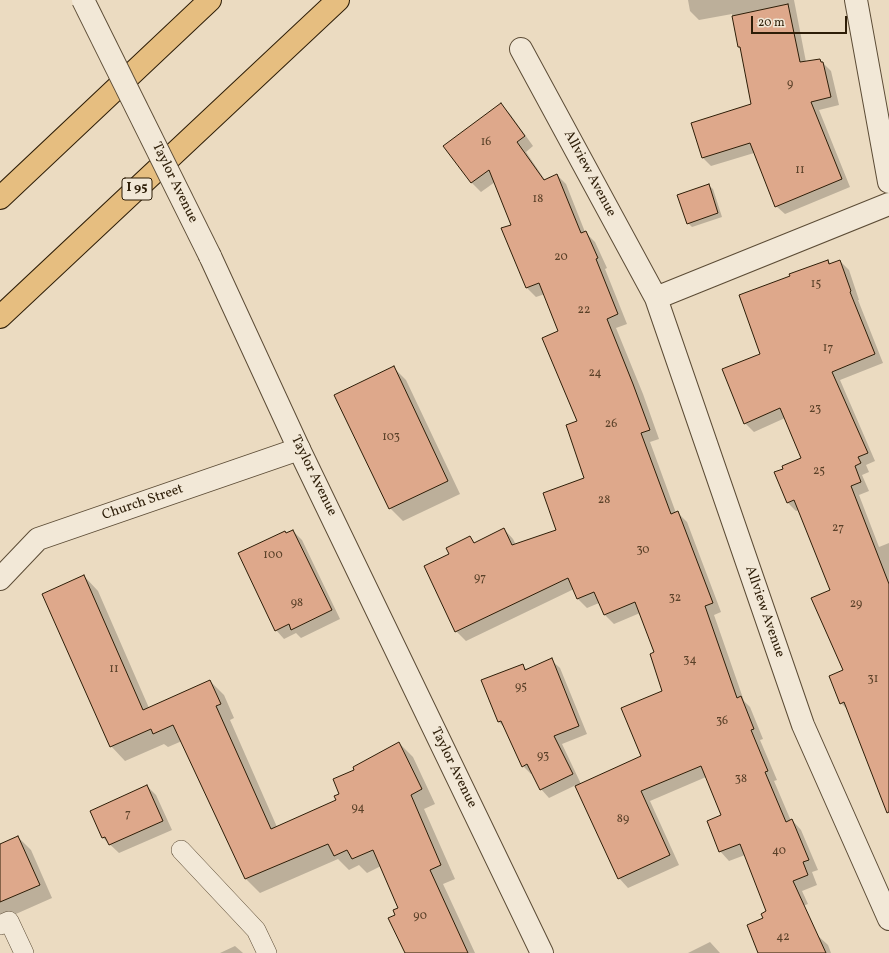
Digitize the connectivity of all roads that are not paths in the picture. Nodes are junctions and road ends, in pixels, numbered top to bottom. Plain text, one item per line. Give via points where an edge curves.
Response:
1 (83, 0) edge
2 (210, 0) edge
3 (338, 0) edge
4 (856, 0) edge
5 (521, 49) dead end
6 (889, 182) edge
7 (2, 195) edge
8 (889, 204) edge
9 (656, 298) junction
10 (0, 318) edge
11 (299, 449) junction
12 (0, 579) edge
13 (181, 850) dead end
14 (889, 919) edge
15 (0, 925) edge
16 (24, 953) edge
17 (267, 953) edge
18 (542, 953) edge

1 - 11 street, Taylor Avenue, bridge via 210,256
2 - 7 highway
3 - 10 highway, I 95
4 - 6 street
5 - 9 street, Allview Avenue
8 - 9 street
9 - 14 street, Allview Avenue via 803,725
11 - 12 street, Church Street via 38,539
11 - 18 street, Taylor Avenue
13 - 17 lane via 256,930
15 - 16 lane via 9,921

